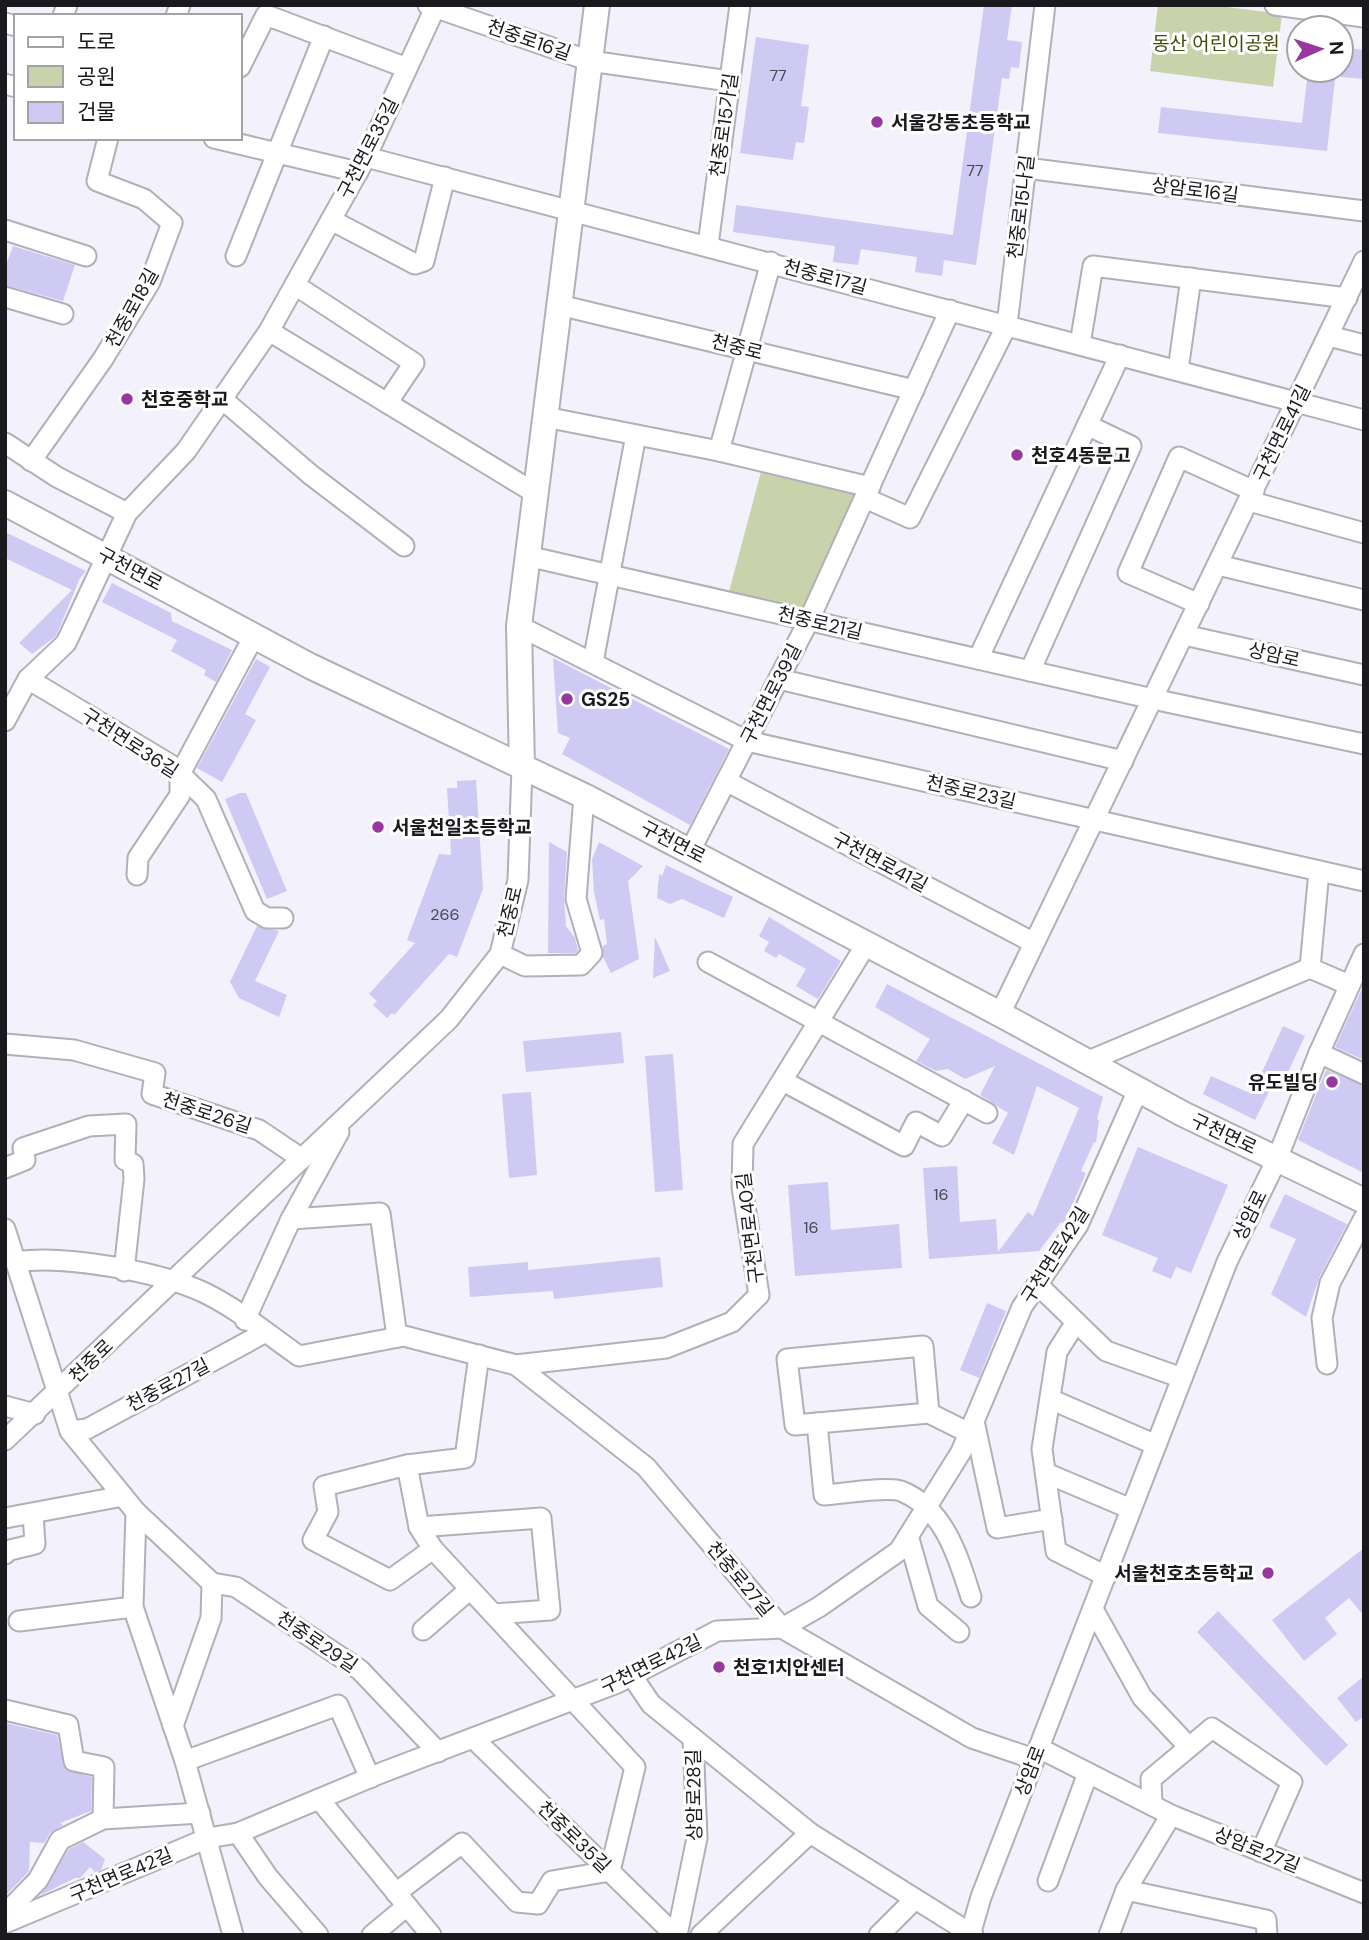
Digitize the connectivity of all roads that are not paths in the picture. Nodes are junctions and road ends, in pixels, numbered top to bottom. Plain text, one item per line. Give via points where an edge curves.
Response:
1 (597, 5) edge
2 (740, 5) edge
3 (1045, 5) edge
4 (1275, 5) edge
5 (431, 6) edge
6 (1364, 17) edge
7 (324, 36) junction
8 (590, 61) junction
9 (242, 63) edge
10 (407, 68) junction
11 (729, 81) junction
12 (107, 140) edge
13 (222, 140) edge
14 (276, 153) junction
15 (362, 165) junction
16 (1026, 168) junction
17 (445, 177) junction
18 (571, 210) junction
19 (1364, 211) edge
20 (331, 220) junction
21 (5, 230) edge
22 (708, 245) junction
23 (86, 256) dead end
24 (236, 256) dead end
25 (771, 262) junction
26 (1362, 271) edge
27 (1191, 278) junction
28 (295, 285) junction
29 (5, 297) edge
30 (1347, 298) junction
31 (559, 304) junction
32 (950, 310) junction
33 (63, 314) dead end
34 (1007, 325) junction
35 (269, 331) junction
36 (1329, 336) junction
37 (1080, 344) junction
38 (1364, 345) edge
39 (746, 349) junction
40 (1120, 355) junction
41 (1178, 370) junction
42 (914, 390) junction
43 (222, 399) junction
44 (387, 402) junction
45 (1297, 402) junction
46 (545, 417) junction
47 (1364, 420) edge
48 (1087, 425) junction
49 (636, 435) junction
50 (5, 443) edge
51 (719, 451) junction
52 (31, 461) junction
53 (867, 492) junction
54 (535, 493) junction
55 (1252, 496) junction
56 (5, 503) edge
57 (127, 513) junction
58 (1364, 533) edge
59 (404, 546) dead end
60 (527, 556) junction
61 (107, 557) junction
62 (1218, 565) junction
63 (611, 575) junction
64 (1364, 600) edge
65 (1199, 604) junction
66 (809, 620) junction
67 (519, 626) junction
68 (1184, 635) junction
69 (254, 636) junction
70 (978, 659) junction
71 (593, 662) junction
72 (1030, 671) junction
73 (1364, 675) edge
74 (28, 679) junction
75 (779, 679) junction
76 (1153, 699) junction
77 (5, 721) edge
78 (747, 741) junction
79 (1364, 744) edge
80 (1123, 761) junction
81 (522, 768) junction
82 (180, 774) junction
83 (726, 781) junction
84 (584, 796) junction
85 (1094, 821) junction
86 (690, 851) junction
87 (1319, 871) junction
88 (137, 875) dead end
89 (1364, 881) edge
90 (283, 918) dead end
91 (867, 943) junction
92 (1034, 943) junction
93 (500, 954) junction
94 (708, 962) dead end
95 (1310, 968) junction
96 (1359, 969) edge
97 (1000, 1014) junction
98 (820, 1020) junction
99 (5, 1044) edge
100 (1319, 1053) junction
101 (1086, 1062) junction
102 (1364, 1074) edge
103 (783, 1081) junction
104 (1138, 1090) junction
105 (964, 1100) junction
106 (987, 1113) dead end
107 (348, 1116) junction
108 (302, 1159) junction
109 (1277, 1159) junction
110 (5, 1168) edge
111 (1364, 1201) edge
112 (1364, 1218) edge
113 (291, 1219) junction
114 (5, 1229) edge
115 (1359, 1243) edge
116 (16, 1262) junction
117 (124, 1271) junction
118 (175, 1280) junction
119 (1037, 1284) junction
120 (246, 1320) junction
121 (1076, 1322) junction
122 (264, 1333) junction
123 (397, 1337) junction
124 (479, 1355) junction
125 (1327, 1364) dead end
126 (516, 1365) junction
127 (1182, 1378) junction
128 (58, 1393) junction
129 (1050, 1398) junction
130 (5, 1406) edge
131 (929, 1413) junction
132 (35, 1414) junction
133 (817, 1423) junction
134 (972, 1427) junction
135 (70, 1431) junction
136 (5, 1440) edge
137 (1156, 1445) junction
138 (407, 1465) junction
139 (1046, 1473) junction
140 (123, 1496) junction
141 (927, 1507) junction
142 (1132, 1509) junction
143 (136, 1512) junction
144 (33, 1514) junction
145 (5, 1518) edge
146 (1052, 1519) junction
147 (419, 1527) junction
148 (909, 1539) junction
149 (433, 1549) junction
150 (5, 1554) edge
151 (1106, 1576) junction
152 (212, 1583) junction
153 (470, 1589) junction
154 (971, 1597) dead end
155 (133, 1607) junction
156 (1093, 1609) junction
157 (494, 1614) junction
158 (19, 1621) dead end
159 (782, 1628) junction
160 (423, 1630) dead end
161 (959, 1632) dead end
162 (632, 1676) junction
163 (574, 1699) junction
164 (5, 1710) edge
165 (173, 1726) junction
166 (473, 1738) junction
167 (693, 1738) junction
168 (1189, 1747) junction
169 (438, 1752) junction
170 (1037, 1754) junction
171 (185, 1761) junction
172 (1088, 1773) junction
173 (370, 1778) junction
174 (319, 1799) junction
175 (1152, 1805) junction
176 (200, 1813) junction
177 (1171, 1815) junction
178 (103, 1819) junction
179 (238, 1833) junction
180 (810, 1833) junction
181 (208, 1838) junction
182 (1261, 1852) junction
183 (610, 1871) junction
184 (1048, 1881) dead end
185 (1126, 1890) junction
186 (1364, 1893) edge
187 (401, 1899) junction
188 (915, 1899) junction
189 (5, 1914) edge
190 (5, 1923) edge
191 (1266, 1927) edge
192 (971, 1934) edge
193 (233, 1935) edge
194 (318, 1935) edge
195 (372, 1935) edge
196 (431, 1935) edge
197 (676, 1935) edge
198 (701, 1935) edge
199 (879, 1935) edge
200 (1109, 1935) edge

1 - 8 main road, 천중로
2 - 11 street, 천중로15가길
3 - 16 street, 천중로15나길
4 - 6 street
5 - 8 street, 천중로16길
5 - 10 street, 구천면로35길
7 - 9 street via 267,15
7 - 10 street
7 - 14 street
8 - 11 street
8 - 18 main road, 천중로
10 - 15 street, 구천면로35길
11 - 22 street, 천중로15가길
12 - 52 street, 천중로18길 via 97,181 144,199 172,223 150,282
13 - 14 street
14 - 15 street
14 - 24 street
15 - 17 street
15 - 20 street, 구천면로35길
16 - 19 street, 상암로16길
16 - 34 street, 천중로15나길
17 - 18 street
17 - 20 street via 424,261 415,264
18 - 22 street, 천중로17길
18 - 31 main road, 천중로
20 - 28 street, 구천면로35길
21 - 23 street
22 - 25 street, 천중로17길
25 - 32 street, 천중로17길
25 - 39 street
26 - 30 street, 구천면로41길
27 - 30 street
27 - 37 street via 1093,266
27 - 41 street
28 - 35 street, 구천면로35길
28 - 44 street via 414,363
29 - 33 street
30 - 36 street, 구천면로41길
31 - 39 street, 천중로
31 - 46 main road, 천중로
32 - 34 street, 천중로17길
32 - 42 street, 구천면로39길
34 - 37 street, 천중로17길
34 - 53 street via 909,518
35 - 43 street, 구천면로35길
35 - 44 street
36 - 38 street
36 - 45 street, 구천면로41길
37 - 40 street, 천중로17길
39 - 42 street, 천중로
39 - 51 street
40 - 41 street, 천중로17길
40 - 48 street
41 - 45 street, 천중로17길
42 - 53 street, 구천면로39길
43 - 57 street, 구천면로35길 via 186,451
43 - 59 street
44 - 54 street
45 - 47 street, 천중로17길
45 - 55 street, 구천면로41길
46 - 49 street
46 - 54 main road, 천중로
48 - 70 street
48 - 72 street via 1131,446
49 - 51 street
49 - 63 street
50 - 52 street
51 - 53 street
52 - 57 street
53 - 66 street, 구천면로39길
54 - 60 main road, 천중로
55 - 58 street
55 - 62 street, 구천면로41길
55 - 65 street via 1180,457 1128,573
56 - 61 main road, 구천면로
57 - 61 street, 구천면로35길
60 - 63 street, 천중로21길
60 - 67 main road, 천중로
61 - 69 main road, 구천면로
61 - 74 street via 66,643
62 - 64 street
62 - 65 street, 구천면로41길
63 - 66 street, 천중로21길
63 - 71 street
65 - 68 street, 구천면로41길
66 - 70 street, 천중로21길
66 - 75 street, 구천면로39길
67 - 71 street, 천중로23길
67 - 81 main road, 천중로
68 - 73 street, 상암로
68 - 76 street, 구천면로41길
69 - 81 main road, 구천면로
69 - 82 street
70 - 72 street, 천중로21길
71 - 78 street, 천중로23길
72 - 76 street, 천중로21길
74 - 77 street
74 - 82 street, 구천면로36길
75 - 78 street, 구천면로39길
75 - 80 street
76 - 79 street, 천중로21길
76 - 80 street, 구천면로41길
78 - 83 street, 구천면로39길
78 - 85 street, 천중로23길
80 - 85 street, 구천면로41길
81 - 84 main road, 구천면로
81 - 93 street, 천중로 via 518,880
82 - 88 street via 180,795 138,858
82 - 90 street, 구천면로36길 via 206,799 255,911 267,918
83 - 86 street, 구천면로39길
83 - 92 street, 구천면로41길
84 - 86 main road, 구천면로
84 - 93 street via 576,899 592,953 582,965 524,966
85 - 87 street, 천중로23길
85 - 92 street, 구천면로41길
86 - 91 main road, 구천면로
87 - 89 street, 천중로23길
87 - 95 street
91 - 97 main road, 구천면로
91 - 98 street, 구천면로40길
92 - 97 street, 구천면로41길
93 - 107 street, 천중로 via 449,1019
94 - 98 street
95 - 96 street
95 - 101 street
96 - 100 street, 상암로
97 - 101 main road, 구천면로
98 - 103 street, 구천면로40길
98 - 105 street
99 - 108 street, 천중로26길 via 74,1050 155,1073 152,1094 259,1130
100 - 102 street
100 - 109 street, 상암로
101 - 104 main road, 구천면로
103 - 105 street via 904,1146 916,1122 942,1136
103 - 126 street, 구천면로40길 via 743,1144 742,1187 758,1295 732,1322 666,1348
104 - 109 main road, 구천면로
104 - 119 street, 구천면로42길 via 1078,1225
105 - 106 street
107 - 108 street, 천중로
107 - 113 street
108 - 118 street, 천중로
109 - 111 main road, 구천면로
109 - 127 street, 상암로 via 1227,1262
110 - 117 street via 25,1160 23,1147 89,1126 126,1124 125,1160 133,1164 134,1179
112 - 115 street
113 - 120 street
113 - 123 street via 380,1213
114 - 116 street, 천중로29길
115 - 125 street via 1330,1283 1322,1318
116 - 117 street via 37,1258
116 - 128 street, 천중로29길
117 - 118 street
118 - 120 street, 천중로27길 via 208,1294
118 - 128 street, 천중로
119 - 121 street
119 - 134 street, 구천면로42길 via 1022,1307
120 - 122 street, 천중로27길
121 - 127 street via 1106,1351
121 - 129 street via 1057,1352
122 - 123 street, 천중로27길 via 299,1356
122 - 135 street, 천중로27길 via 87,1429
123 - 124 street, 천중로27길
124 - 126 street, 천중로27길
124 - 138 street via 466,1458
126 - 159 street, 천중로27길 via 646,1467
127 - 137 street, 상암로
128 - 132 street, 천중로
128 - 135 street, 천중로29길
129 - 137 street
129 - 139 street via 1042,1448
130 - 132 street
131 - 133 street
131 - 133 street via 923,1346 787,1359 795,1425
131 - 134 street
132 - 136 street, 천중로
133 - 141 street via 824,1495 899,1490
134 - 141 street, 구천면로42길
134 - 146 street via 997,1528
135 - 140 street, 천중로29길
137 - 142 street, 상암로
138 - 147 street
138 - 149 street via 324,1486 328,1512 313,1540 390,1580
139 - 142 street
139 - 146 street
140 - 143 street, 천중로29길
140 - 144 street
141 - 148 street, 구천면로42길
141 - 154 street via 936,1514
142 - 151 street, 상암로
143 - 152 street, 천중로29길
143 - 155 street
144 - 145 street
144 - 150 street via 35,1544
146 - 151 street via 1056,1551
147 - 149 street
147 - 157 street via 541,1518 550,1610
148 - 159 street, 구천면로42길 via 830,1600
148 - 161 street via 928,1606
149 - 153 street
151 - 156 street, 상암로
152 - 165 street via 211,1618
152 - 169 street, 천중로29길 via 236,1587 360,1670
153 - 157 street
153 - 160 street
155 - 158 street
155 - 165 street
156 - 168 street via 1142,1697
156 - 170 street, 상암로
157 - 163 street
159 - 162 street, 구천면로42길 via 717,1631
159 - 170 street, 천중로27길 via 972,1738
162 - 163 street, 구천면로42길
162 - 167 street, 상암로28길 via 651,1704
163 - 166 street, 구천면로42길
163 - 183 street, 구천면로42길 via 635,1768
164 - 178 street via 68,1725 74,1762 104,1767
165 - 171 street
166 - 169 street, 구천면로42길
166 - 183 street, 천중로35길
167 - 180 street, 상암로28길
167 - 197 street, 상암로28길 via 697,1838
168 - 175 street via 1151,1779
168 - 182 street via 1212,1728 1293,1782
169 - 173 street, 구천면로42길
170 - 172 street, 상암로27길
170 - 192 street, 상암로
171 - 173 street via 338,1704
171 - 176 street
172 - 175 street, 상암로27길
172 - 184 street
173 - 174 street, 구천면로42길
174 - 179 street, 구천면로42길
174 - 187 street
175 - 177 street, 상암로27길
176 - 178 street, 구천면로42길
176 - 181 street
177 - 182 street, 상암로27길
177 - 185 street
178 - 189 street, 구천면로42길 via 60,1840 38,1880
179 - 181 street, 구천면로42길
179 - 194 street via 268,1877
180 - 188 street, 상암로28길
180 - 198 street
181 - 190 street, 구천면로42길
181 - 193 street
182 - 186 street, 상암로27길
183 - 187 street via 552,1881 538,1904 517,1902 462,1843
183 - 197 street, 천중로35길
185 - 191 street
185 - 200 street
187 - 195 street
187 - 196 street
188 - 192 street, 상암로28길
188 - 199 street

